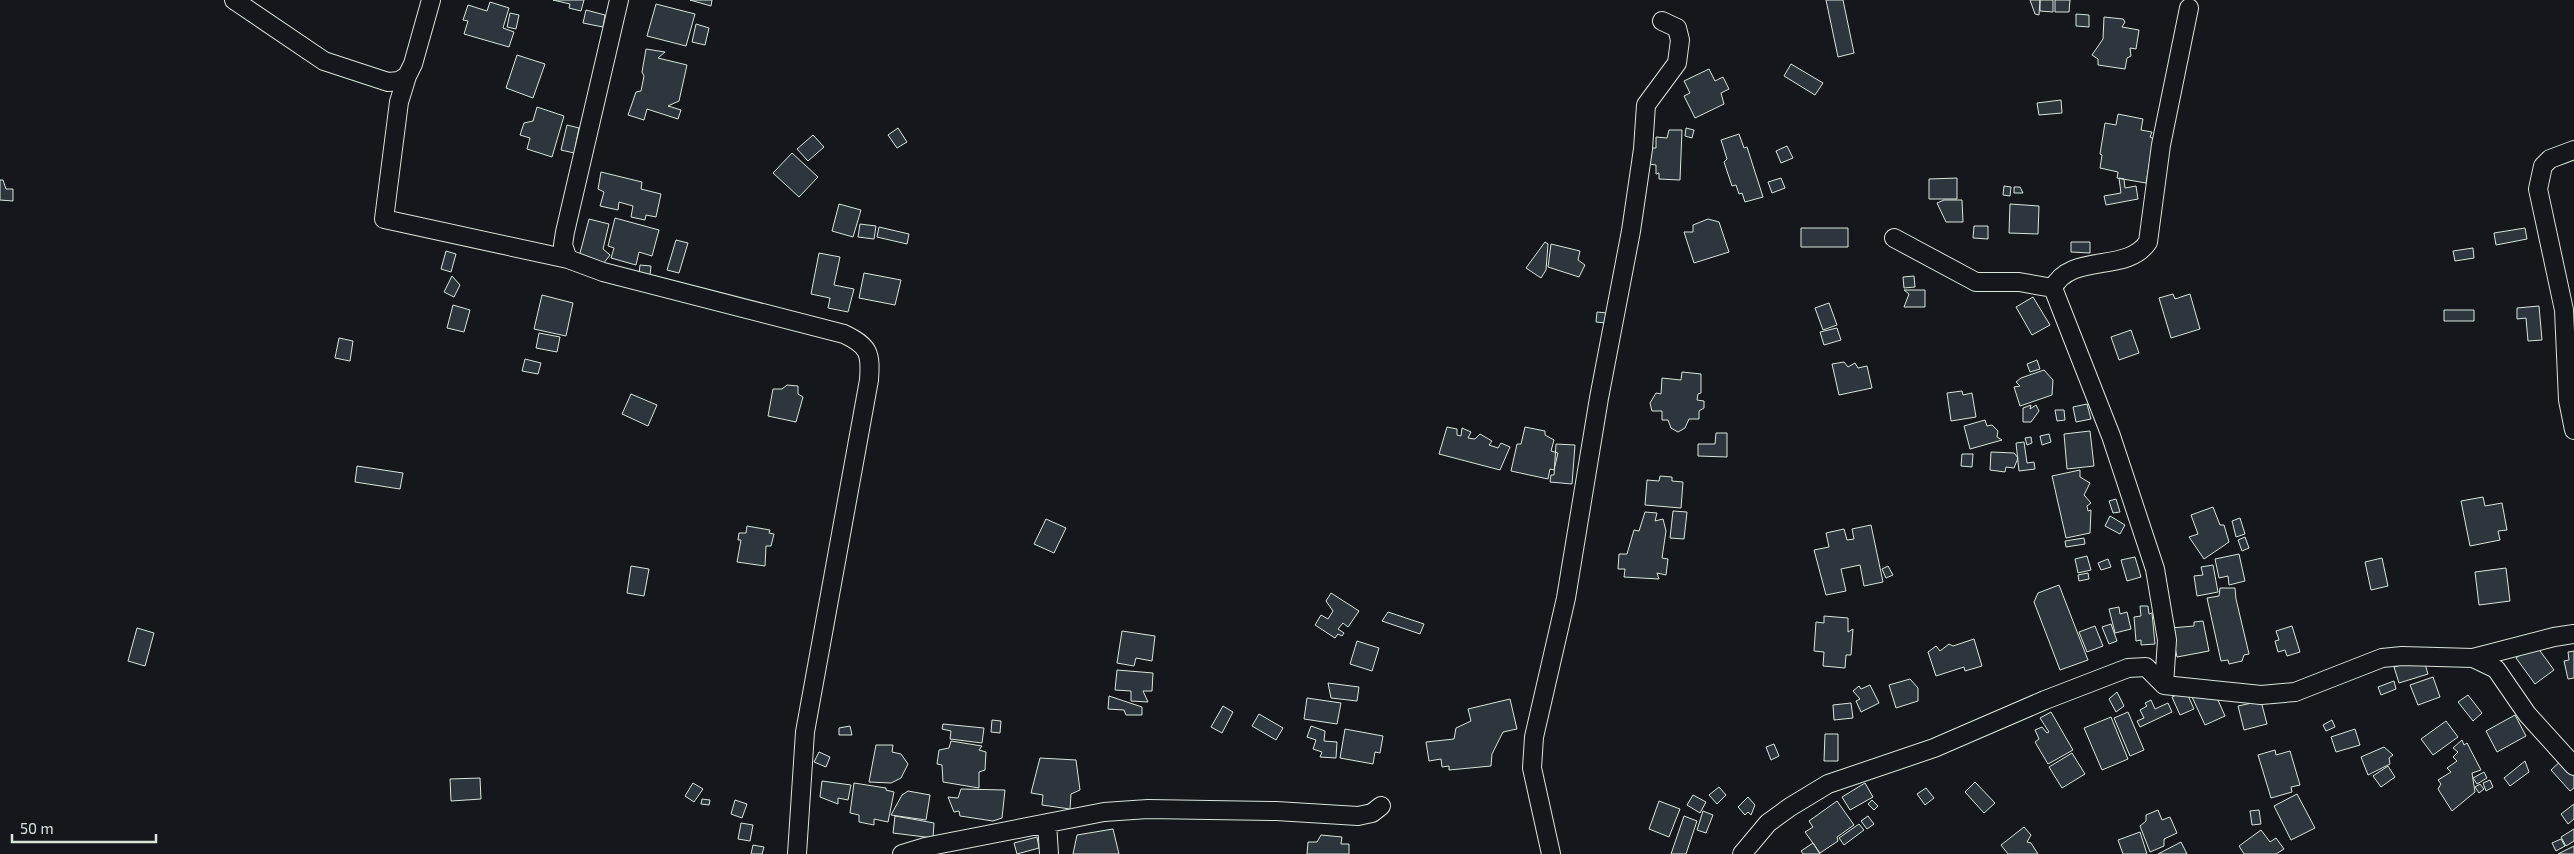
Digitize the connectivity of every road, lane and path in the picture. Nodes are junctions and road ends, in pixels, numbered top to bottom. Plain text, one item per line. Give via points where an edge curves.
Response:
1 (234, 0) edge
2 (431, 0) edge
3 (618, 0) edge
4 (2189, 8) dead end
5 (1662, 21) dead end
6 (407, 76) junction
7 (2574, 150) edge
8 (1894, 238) dead end
9 (568, 259) junction
10 (2053, 288) junction
11 (2574, 430) edge
12 (2574, 634) edge
13 (2473, 658) junction
14 (2164, 684) junction
15 (2574, 766) edge
16 (1381, 806) dead end
17 (1047, 823) junction
18 (797, 854) edge
19 (902, 854) edge
20 (1049, 854) edge
21 (1552, 854) edge
22 (1742, 854) edge

1 - 6 street via 324,61 388,82
2 - 6 street
3 - 9 street via 565,232 563,245
4 - 10 street via 2161,145 2148,242 2139,252 2129,256 2075,268 2058,280
5 - 21 street via 1676,28 1680,40 1677,63 1646,105 1631,231 1566,598 1534,737 1532,768
6 - 9 street via 399,102 384,219
7 - 11 street via 2550,158 2543,166 2538,189 2564,310 2568,400
8 - 10 street via 1976,282 2020,282
9 - 18 street via 603,272 844,334 867,350 871,360 805,732
10 - 14 street via 2111,436 2155,569 2167,640
12 - 13 street
13 - 14 street via 2382,658 2280,695
13 - 15 street via 2496,669 2527,714
14 - 22 street via 2146,666 2128,668 1934,748 1828,784 1768,823
16 - 17 street via 1372,813 1358,816 1276,810 1148,809 1104,812
17 - 19 street
17 - 20 street

